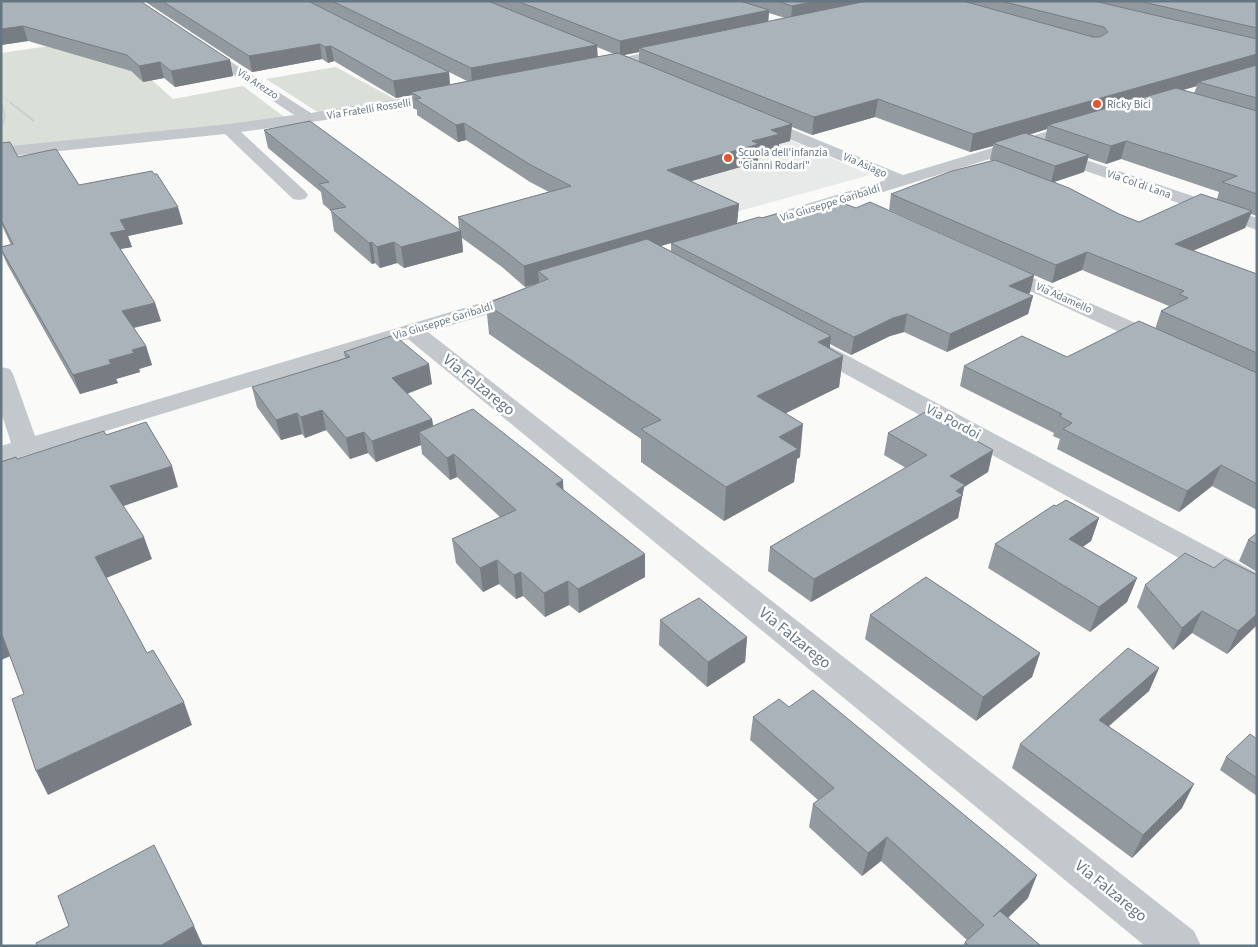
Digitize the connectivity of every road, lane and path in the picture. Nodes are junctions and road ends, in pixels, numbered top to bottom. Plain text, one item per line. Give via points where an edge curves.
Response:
1 (189, 39) edge
2 (686, 48) edge
3 (594, 52) edge
4 (619, 62) junction
5 (582, 70) edge
6 (643, 73) edge
7 (462, 93) edge
8 (1, 104) edge
9 (744, 115) edge
10 (309, 118) junction
11 (1096, 121) edge
12 (1, 126) edge
13 (228, 129) junction
14 (1021, 143) junction
15 (1, 152) edge
16 (903, 181) junction
17 (299, 195) dead end
18 (844, 199) junction
19 (871, 211) edge
20 (1257, 224) edge
21 (740, 230) edge
22 (979, 260) edge
23 (534, 292) edge
24 (411, 330) junction
25 (787, 333) edge
26 (1176, 349) edge
27 (1, 374) edge
28 (26, 447) junction
29 (1, 454) edge
30 (1257, 587) edge
31 (1179, 946) edge

1 - 10 street, Via Arezzo
2 - 4 street
3 - 4 street
4 - 5 street
4 - 6 street
7 - 10 street, Via Fratelli Rosselli
8 - 12 path via 5,116
9 - 16 street, Via Asiago
10 - 13 street, Via Fratelli Rosselli
11 - 14 street, Via Giuseppe Garibaldi
13 - 15 street, Via Fratelli Rosselli
13 - 17 street
14 - 16 street, Via Giuseppe Garibaldi
14 - 20 street, Via Col di Lana
16 - 18 street, Via Giuseppe Garibaldi
18 - 19 street
18 - 21 street, Via Giuseppe Garibaldi
22 - 26 street, Via Adamello
23 - 24 street, Via Giuseppe Garibaldi
24 - 28 street, Via Giuseppe Garibaldi
24 - 31 street, Via Falzarego
25 - 30 street, Via Pordoi
27 - 28 street
28 - 29 street, Via Giuseppe Garibaldi

